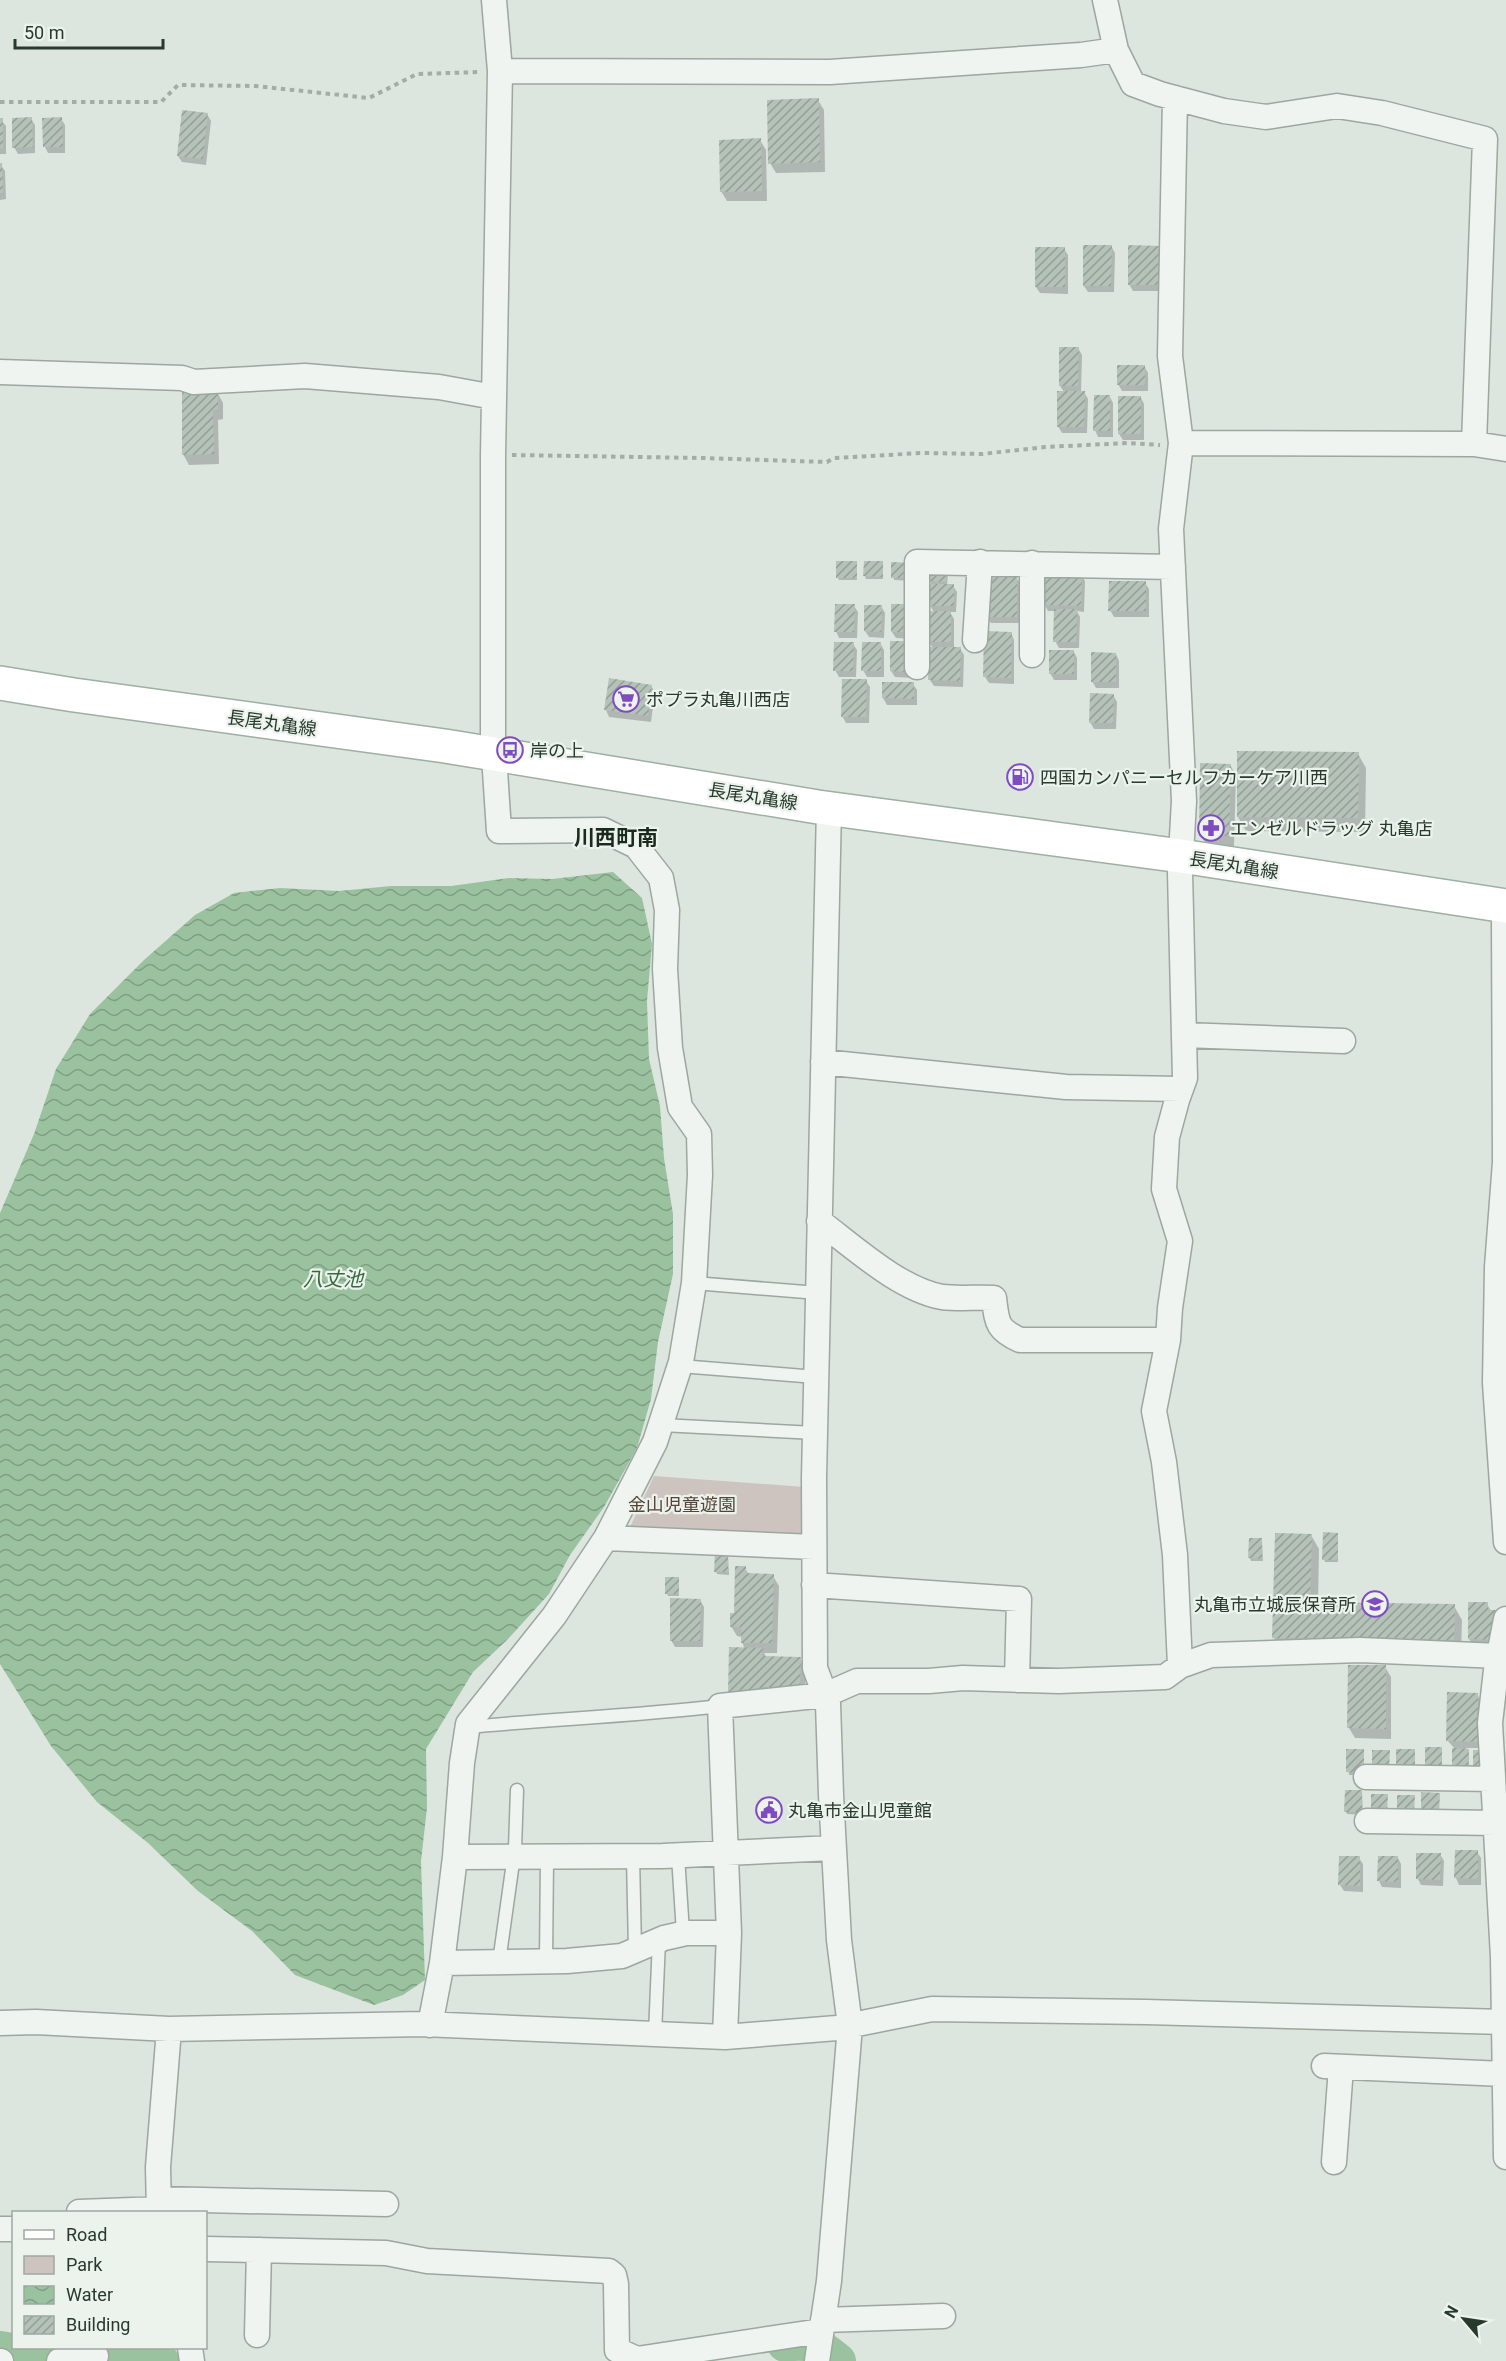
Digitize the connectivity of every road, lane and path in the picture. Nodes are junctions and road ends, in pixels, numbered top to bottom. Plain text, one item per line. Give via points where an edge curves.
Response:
1 (495, 0) edge
2 (1105, 0) edge
3 (1116, 50) junction
4 (500, 71) junction
5 (1175, 98) junction
6 (0, 102) edge
7 (1495, 146) edge
8 (0, 372) edge
9 (494, 397) junction
10 (1181, 443) junction
11 (1474, 444) junction
12 (1506, 449) edge
13 (493, 455) junction
14 (980, 562) junction
15 (1032, 563) junction
16 (1173, 567) junction
17 (975, 640) dead end
18 (1032, 655) dead end
19 (917, 668) dead end
20 (0, 683) edge
21 (494, 754) junction
22 (829, 808) junction
23 (1181, 856) junction
24 (1506, 907) edge
25 (1184, 1035) junction
26 (1343, 1041) dead end
27 (823, 1062) junction
28 (1180, 1089) junction
29 (819, 1221) junction
30 (694, 1283) junction
31 (818, 1293) junction
32 (1168, 1340) junction
33 (680, 1366) junction
34 (816, 1377) junction
35 (661, 1425) junction
36 (815, 1433) junction
37 (1505, 1526) edge
38 (606, 1538) junction
39 (814, 1547) junction
40 (814, 1585) junction
41 (1506, 1619) edge
42 (1499, 1656) junction
43 (1180, 1666) junction
44 (1017, 1680) junction
45 (825, 1695) junction
46 (720, 1706) junction
47 (468, 1728) junction
48 (1499, 1751) edge
49 (1366, 1777) dead end
50 (1493, 1779) junction
51 (518, 1790) dead end
52 (1367, 1821) dead end
53 (1496, 1823) junction
54 (833, 1848) junction
55 (726, 1853) junction
56 (678, 1856) junction
57 (455, 1857) junction
58 (514, 1857) junction
59 (547, 1857) junction
60 (633, 1857) junction
61 (729, 1933) junction
62 (683, 1934) junction
63 (659, 1940) junction
64 (635, 1950) junction
65 (546, 1961) junction
66 (499, 1962) junction
67 (442, 1963) junction
68 (1503, 2022) junction
69 (0, 2023) edge
70 (430, 2025) junction
71 (850, 2026) junction
72 (169, 2029) junction
73 (655, 2034) junction
74 (725, 2037) junction
75 (1504, 2074) junction
76 (1506, 2157) edge
77 (1334, 2162) dead end
78 (386, 2204) dead end
79 (159, 2207) edge
80 (95, 2211) edge
81 (207, 2249) edge
82 (259, 2250) junction
83 (943, 2316) dead end
84 (257, 2335) dead end
85 (820, 2339) edge
86 (96, 2356) dead end
87 (59, 2361) edge

1 - 4 street
2 - 3 street
3 - 4 street via 1081,56 830,72
3 - 5 street via 1133,84
4 - 6 path via 417,74 369,98 255,86 178,85 161,102
4 - 9 street
5 - 7 street via 1266,117 1337,106 1454,130
5 - 10 street via 1170,356
7 - 11 street
8 - 9 street via 182,378 194,382 305,376 439,387
9 - 13 street
10 - 11 street
10 - 13 path via 1128,442 982,454 922,453 827,462
10 - 16 street via 1171,530
11 - 12 street
13 - 21 street
14 - 15 street
14 - 17 street
14 - 19 street via 917,562
15 - 16 street
15 - 18 street
16 - 23 street via 1184,801
20 - 21 main road, 長尾丸亀線
21 - 22 main road, 長尾丸亀線
21 - 30 street via 499,831 603,830 636,846 661,878 667,910 665,969 670,1048 680,1107 699,1134
22 - 23 main road, 長尾丸亀線
22 - 27 street
23 - 24 main road, 長尾丸亀線
23 - 25 street
24 - 37 street via 1505,1162 1497,1267 1495,1383
25 - 26 street
25 - 28 street via 1185,1078
27 - 28 street via 1066,1087
27 - 29 street
28 - 32 street via 1167,1137 1164,1189 1180,1241
29 - 31 street
29 - 32 street via 888,1272 924,1292 943,1297 994,1298 998,1322 1005,1333 1020,1340
30 - 31 lane
30 - 33 street
31 - 34 street
32 - 43 street via 1154,1411 1175,1555
33 - 34 lane
33 - 35 street
34 - 36 street
35 - 36 lane
35 - 38 street
36 - 39 street
38 - 39 street
38 - 47 street via 554,1616
39 - 40 street
40 - 44 street via 1019,1599
40 - 45 street via 815,1668
41 - 42 street
42 - 43 street via 1348,1650 1210,1655
42 - 48 street via 1490,1723
43 - 44 street via 1165,1677
44 - 45 street via 858,1681
45 - 46 street
45 - 54 street
46 - 47 lane
46 - 55 street
47 - 57 street
48 - 50 street
49 - 50 street
50 - 53 street
51 - 58 lane
52 - 53 street
53 - 68 street
54 - 55 street
54 - 71 street
55 - 56 street
55 - 61 street
56 - 60 street
56 - 62 lane
57 - 58 street
57 - 67 street
58 - 59 street
58 - 66 lane
59 - 60 street
59 - 65 lane
60 - 64 lane
61 - 62 street
61 - 74 street
62 - 63 street
63 - 64 street
63 - 73 lane
64 - 65 street via 622,1956
65 - 66 street
66 - 67 street
67 - 70 street
68 - 71 street via 932,2009
68 - 75 street
69 - 72 street
70 - 72 street
70 - 73 street
71 - 74 street
71 - 85 street via 829,2281
72 - 79 street via 158,2167
73 - 74 street
75 - 76 street
75 - 77 street via 1333,2067
78 - 79 street
79 - 80 street
81 - 82 street
82 - 84 street
82 - 85 street via 386,2253 427,2261 609,2271 616,2284 617,2350 638,2359
83 - 85 street
86 - 87 street

